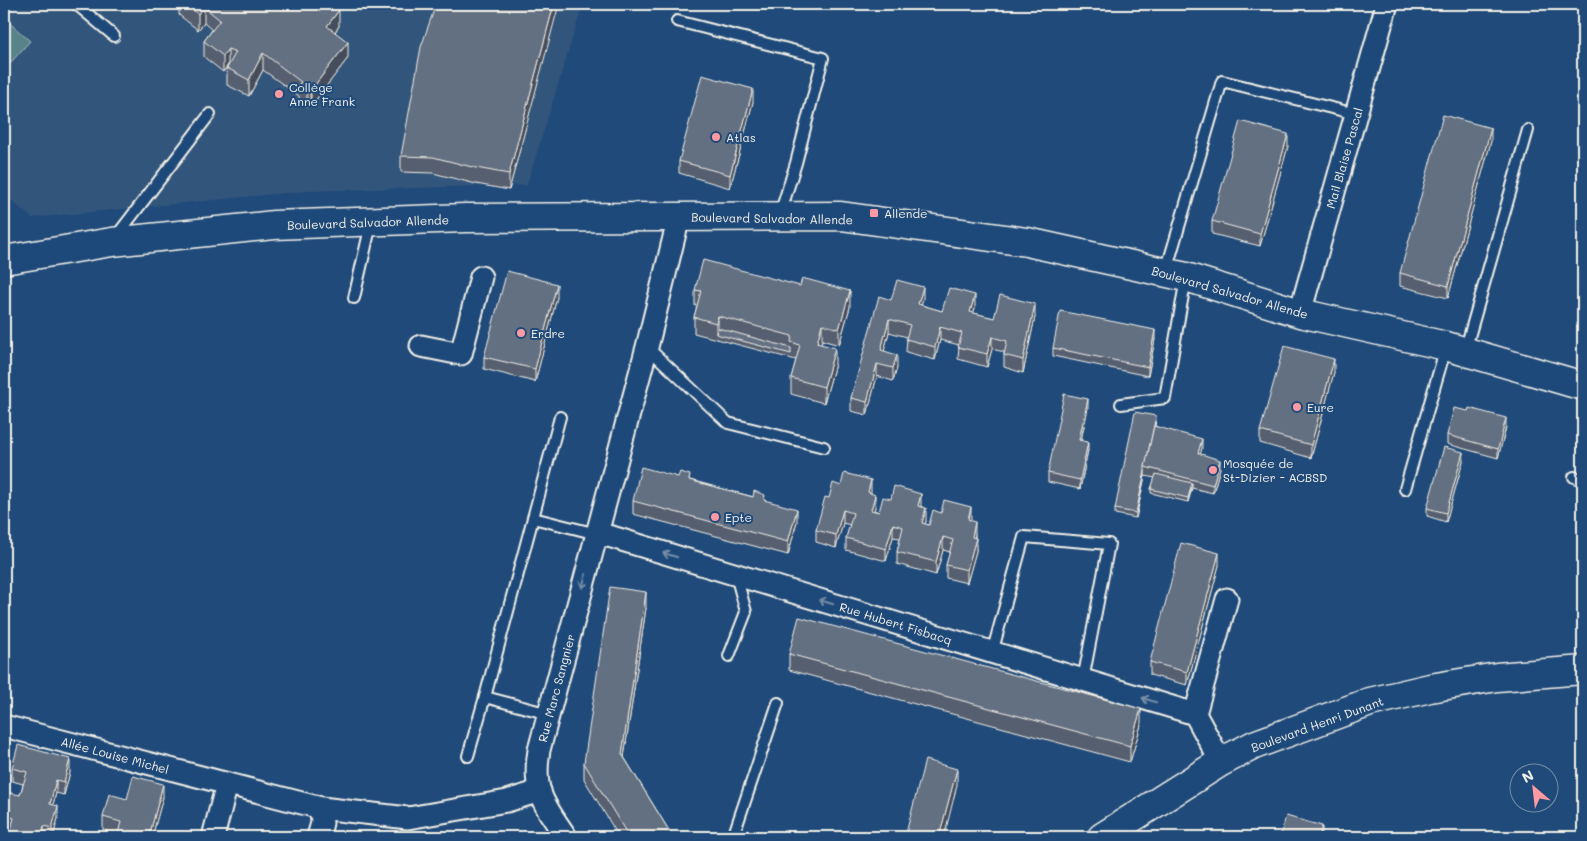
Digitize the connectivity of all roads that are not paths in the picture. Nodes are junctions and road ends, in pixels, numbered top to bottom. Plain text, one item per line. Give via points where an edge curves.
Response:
1 (76, 4) edge
2 (1387, 4) edge
3 (677, 21) dead end
4 (114, 36) dead end
5 (210, 114) dead end
6 (1356, 114) junction
7 (1528, 130) dead end
8 (780, 215) junction
9 (678, 217) junction
10 (371, 221) junction
11 (112, 242) junction
12 (4, 260) edge
13 (1176, 275) junction
14 (481, 278) dead end
15 (354, 298) dead end
16 (1300, 312) junction
17 (422, 346) dead end
18 (648, 347) junction
19 (1455, 349) junction
20 (1583, 386) edge
21 (1121, 404) dead end
22 (560, 417) dead end
23 (824, 447) dead end
24 (1405, 489) dead end
25 (533, 518) junction
26 (597, 534) junction
27 (736, 574) junction
28 (1227, 599) dead end
29 (992, 652) junction
30 (730, 656) dead end
31 (1583, 670) edge
32 (1082, 680) junction
33 (485, 697) junction
34 (778, 703) dead end
35 (549, 714) junction
36 (1195, 714) junction
37 (4, 726) edge
38 (468, 756) dead end
39 (1221, 762) junction
40 (227, 784) junction
41 (540, 791) junction
42 (321, 808) junction
43 (213, 837) edge
44 (318, 837) edge
45 (566, 837) edge
46 (734, 837) edge
47 (1102, 837) edge

1 - 4 lane
2 - 6 street, Mail Blaise Pascal
3 - 8 lane via 823,58
5 - 11 lane
6 - 13 lane via 1222,81
6 - 16 street, Mail Blaise Pascal
7 - 19 lane
8 - 9 street, Boulevard Salvador Allende
8 - 13 street, Boulevard Salvador Allende via 842,216 1027,242
9 - 10 street, Boulevard Salvador Allende
9 - 18 street, Rue Marc Sangnier
10 - 11 street, Boulevard Salvador Allende via 274,225
10 - 15 lane
11 - 12 street, Boulevard Salvador Allende
13 - 16 street, Boulevard Salvador Allende
13 - 21 lane via 1165,398
14 - 17 street via 461,354
16 - 19 street, Boulevard Salvador Allende
18 - 23 lane via 728,423
18 - 26 street, Rue Marc Sangnier
19 - 20 street, Boulevard Salvador Allende
19 - 24 lane
22 - 25 lane
25 - 26 lane
25 - 33 lane
27 -> 26 street, Rue Hubert Fisbacq
26 -> 35 street, Rue Marc Sangnier
29 -> 27 street, Rue Hubert Fisbacq
27 - 30 lane via 746,612
28 - 36 street
29 - 32 street, Rue Hubert Fisbacq
29 - 32 lane via 1024,537 1109,544
31 - 39 street, Boulevard Henri Dunant via 1497,676 1370,702 1254,745
36 -> 32 street, Rue Hubert Fisbacq
33 - 35 lane
33 - 38 lane
34 - 46 lane
35 - 41 street, Rue Marc Sangnier via 536,767
36 - 39 street
37 - 40 street, Allée Louise Michel
39 - 47 street, Boulevard Henri Dunant
40 - 42 street, Allée Louise Michel
40 - 43 street
41 - 42 street, Allée Louise Michel via 500,803 408,818
41 - 45 street, Rue Marc Sangnier via 541,799
42 - 44 street via 322,823

